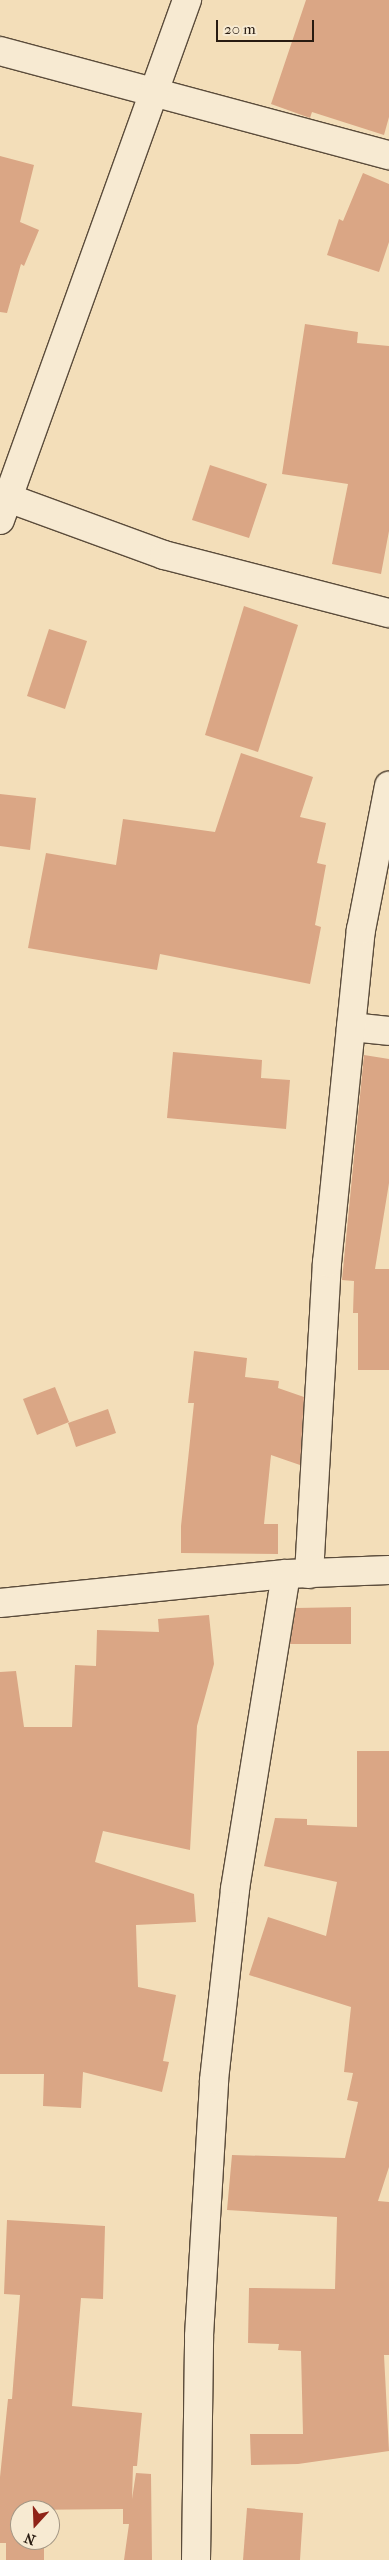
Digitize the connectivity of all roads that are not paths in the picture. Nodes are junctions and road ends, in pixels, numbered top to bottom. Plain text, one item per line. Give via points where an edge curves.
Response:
1 (188, 0) edge
2 (0, 51) edge
3 (156, 93) junction
4 (389, 154) edge
5 (2, 504) edge
6 (389, 613) edge
7 (389, 786) edge
8 (351, 1027) junction
9 (389, 1032) edge
10 (389, 1570) edge
11 (297, 1574) junction
12 (0, 1603) edge
13 (196, 2560) edge

1 - 3 street
2 - 3 street
3 - 4 street
3 - 5 street
5 - 6 street via 164,555
7 - 8 street via 361,930
8 - 9 street
8 - 11 street
10 - 11 street
11 - 12 street
11 - 13 street via 235,1889 214,2080 199,2336

